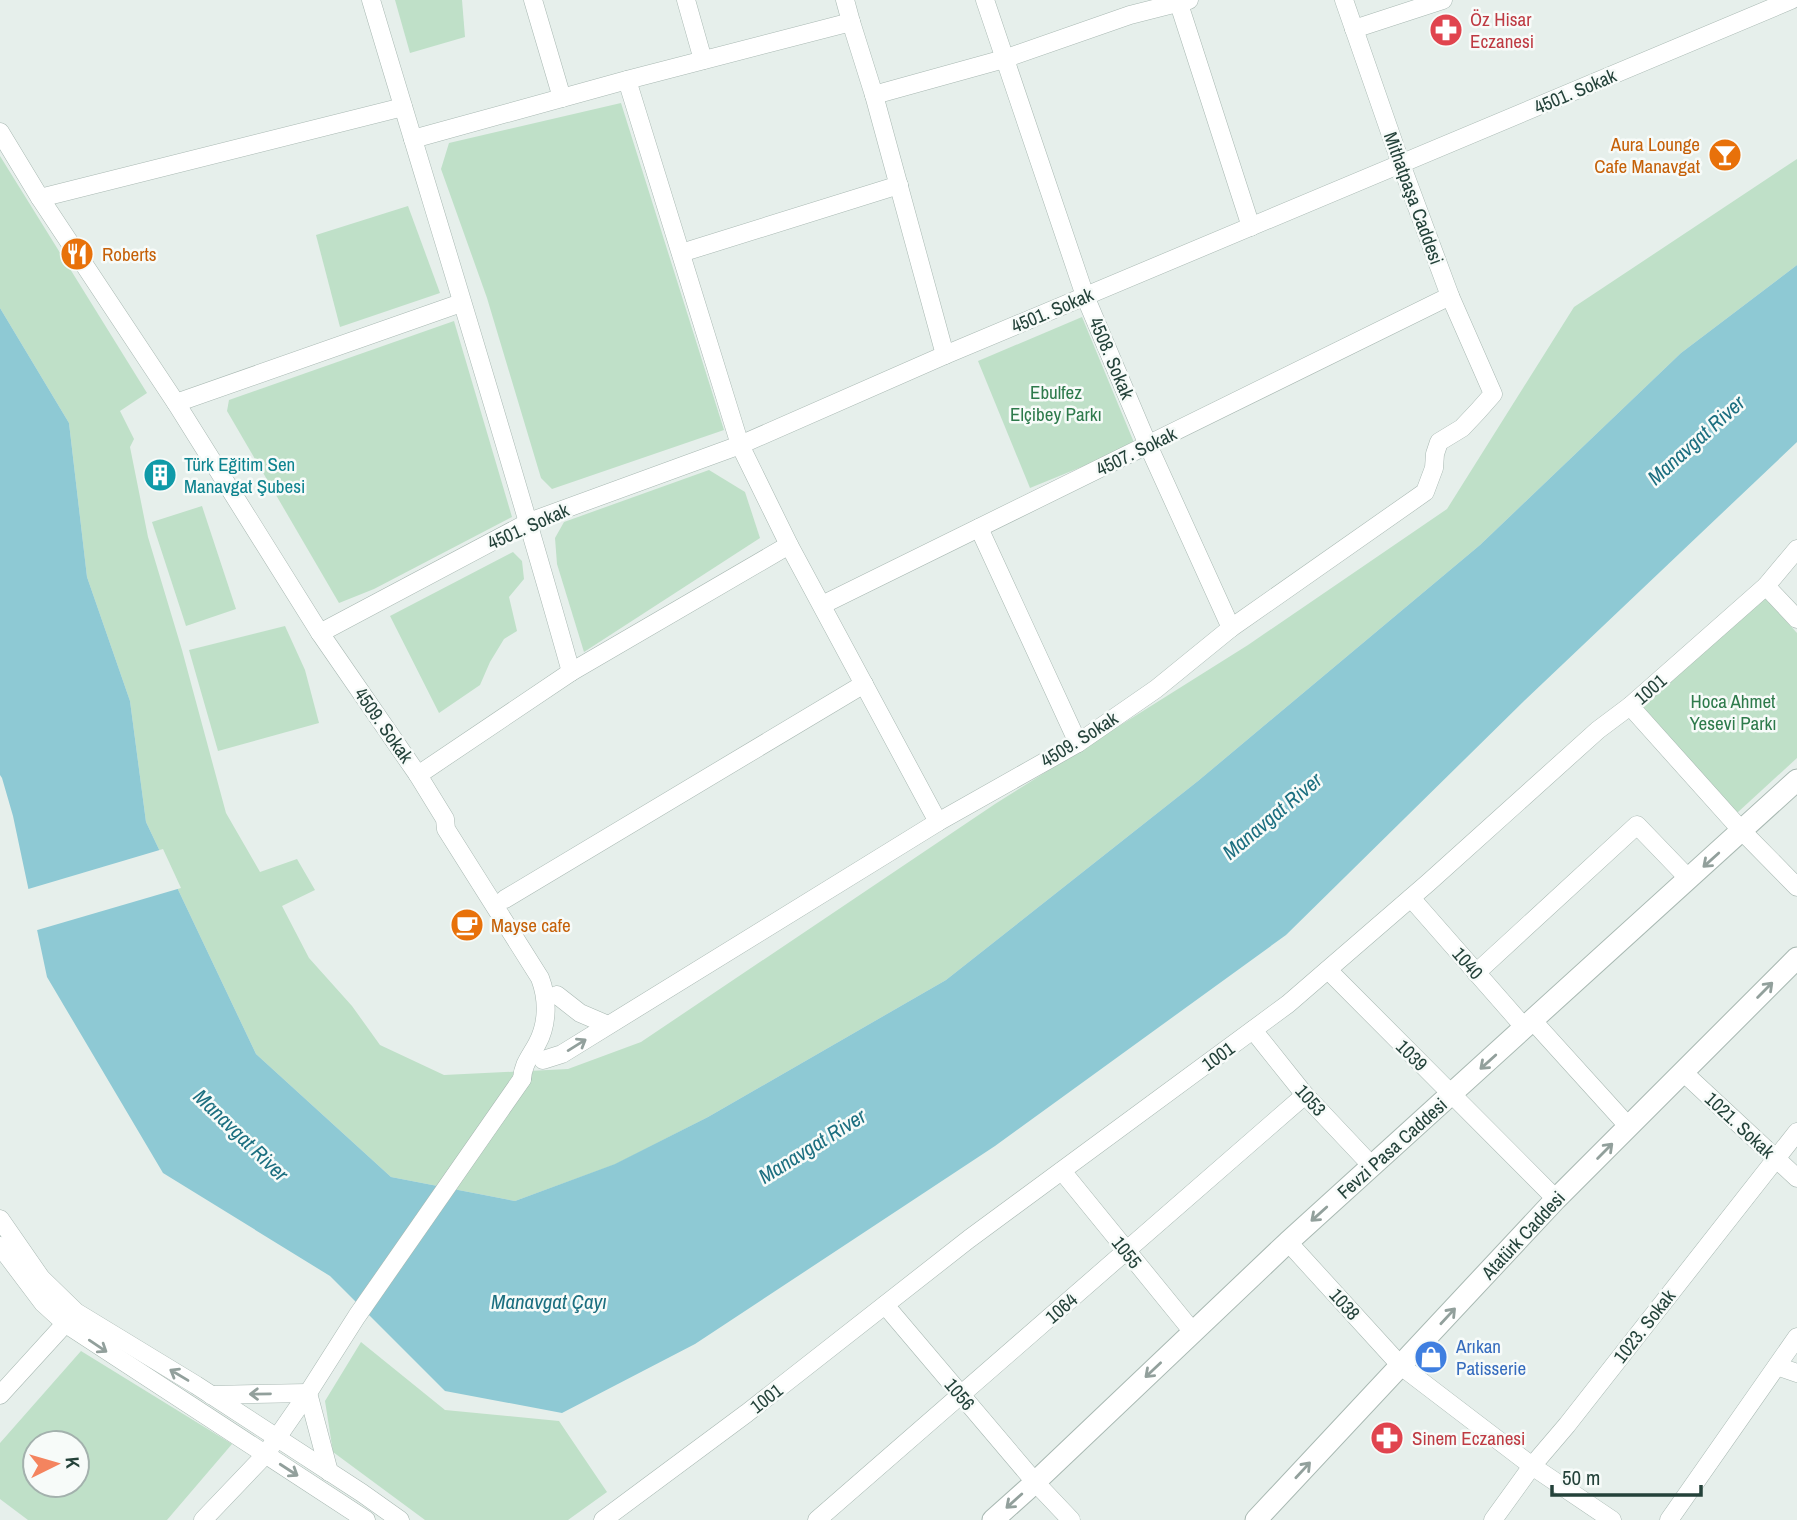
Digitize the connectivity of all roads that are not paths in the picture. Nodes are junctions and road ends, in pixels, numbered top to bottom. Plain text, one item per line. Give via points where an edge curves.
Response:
1 (372, 0) edge
2 (533, 0) edge
3 (686, 0) edge
4 (845, 0) edge
5 (985, 0) edge
6 (1344, 0) edge
7 (1443, 0) edge
8 (1791, 0) edge
9 (1184, 2) edge
10 (1127, 7) edge
11 (850, 22) junction
12 (1353, 29) junction
13 (1004, 59) junction
14 (703, 60) junction
15 (627, 80) junction
16 (874, 95) junction
17 (562, 98) junction
18 (403, 107) junction
19 (0, 132) edge
20 (413, 139) junction
21 (1401, 164) junction
22 (899, 185) junction
23 (40, 198) junction
24 (1251, 227) junction
25 (681, 253) junction
26 (1085, 296) junction
27 (1450, 296) junction
28 (461, 303) junction
29 (945, 355) junction
30 (1493, 394) joint
31 (176, 403) junction
32 (740, 445) junction
33 (1148, 445) junction
34 (529, 522) junction
35 (979, 528) junction
36 (789, 545) junction
37 (1797, 549) edge
38 (1766, 586) junction
39 (821, 605) junction
40 (1797, 619) edge
41 (1231, 628) junction
42 (320, 633) junction
43 (571, 672) junction
44 (864, 684) junction
45 (1630, 706) junction
46 (1078, 743) junction
47 (418, 775) junction
48 (1797, 780) edge
49 (446, 819) junction
50 (938, 822) junction
51 (1742, 831) junction
52 (1689, 879) junction
53 (1797, 887) edge
54 (1411, 898) junction
55 (505, 899) junction
56 (1797, 958) edge
57 (1328, 970) junction
58 (1476, 972) junction
59 (557, 995) junction
60 (1529, 1024) junction
61 (608, 1025) junction
62 (1253, 1030) junction
63 (543, 1060) junction
64 (1683, 1072) junction
65 (522, 1079) junction
66 (1305, 1095) junction
67 (1451, 1095) junction
68 (1629, 1127) junction
69 (1797, 1132) edge
70 (1775, 1158) junction
71 (1372, 1166) junction
72 (1062, 1171) junction
73 (1797, 1178) edge
74 (1556, 1199) junction
75 (0, 1219) edge
76 (1288, 1242) junction
77 (0, 1246) edge
78 (1126, 1250) junction
79 (885, 1305) junction
80 (71, 1318) junction
81 (1193, 1332) junction
82 (1797, 1337) edge
83 (1401, 1366) junction
84 (1777, 1366) junction
85 (1797, 1373) edge
86 (308, 1393) junction
87 (0, 1395) edge
88 (211, 1395) junction
89 (961, 1396) junction
90 (276, 1437) junction
91 (265, 1455) junction
92 (1532, 1466) junction
93 (329, 1472) junction
94 (1035, 1482) junction
95 (623, 1514) edge
96 (203, 1520) edge
97 (366, 1520) edge
98 (400, 1520) edge
99 (603, 1520) edge
100 (817, 1520) edge
101 (993, 1520) edge
102 (1071, 1520) edge
103 (1256, 1520) edge
104 (1493, 1520) edge
105 (1612, 1520) edge
106 (1669, 1520) edge

1 - 18 street
2 - 17 street
3 - 14 street
4 - 11 street
5 - 13 street, 4508. Sokak
6 - 12 street, Mithatpaşa Caddesi
7 - 12 street
8 - 21 street, 4501. Sokak
9 - 10 street
9 - 24 street
10 - 13 street
11 - 14 street
11 - 16 street
12 - 21 street, Mithatpaşa Caddesi
13 - 16 street
13 - 26 street, 4508. Sokak
14 - 15 street
15 - 17 street
15 - 25 street
16 - 22 street
17 - 20 street
18 - 20 street
18 - 23 street
19 - 23 street, 4509. Sokak
20 - 28 street
21 - 24 street, 4501. Sokak
21 - 27 street, Mithatpaşa Caddesi
22 - 25 street
22 - 29 street
23 - 31 street, 4509. Sokak
24 - 26 street, 4501. Sokak
25 - 32 street
26 - 29 street, 4501. Sokak
26 - 33 street, 4508. Sokak
27 - 30 street, Mithatpaşa Caddesi
27 - 33 street, 4507. Sokak
28 - 31 street
28 - 34 street
29 - 32 street, 4501. Sokak
30 - 41 street, 4509. Sokak via 1461,428 1439,442 1425,492
31 - 42 street, 4509. Sokak
32 - 34 street, 4501. Sokak
32 - 36 street
33 - 35 street, 4507. Sokak
33 - 41 street, 4508. Sokak
34 - 42 street, 4501. Sokak
34 - 43 street
35 - 39 street, 4507. Sokak
35 - 46 street
36 - 39 street
36 - 43 street
37 - 38 street, 1001
38 - 40 street
38 - 45 street, 1001
39 - 44 street
41 - 46 street, 4509. Sokak via 1156,689
42 - 47 street, 4509. Sokak
43 - 47 street
44 - 50 street
44 - 55 street
45 - 51 street
45 - 54 street, 1001
46 - 50 street, 4509. Sokak
47 - 49 street, 4509. Sokak
48 - 51 street, Fevzi Pasa Caddesi
49 - 55 street, 4509. Sokak via 456,824
49 - 65 street, 4509. Sokak via 446,829 544,987 544,1023
50 - 61 street, 4509. Sokak
51 -> 52 street, Fevzi Pasa Caddesi
51 - 53 street
52 - 58 street via 1637,825
52 - 60 street, Fevzi Pasa Caddesi
54 - 57 street, 1001
54 - 58 street, 1040
55 - 59 street, 4509. Sokak via 547,968
64 -> 56 street, Atatürk Caddesi
57 - 62 street, 1001
57 - 67 street, 1039
58 - 60 street, 1040
59 - 61 street via 580,1013
59 - 63 street, 4509. Sokak via 554,1034
60 -> 67 street, Fevzi Pasa Caddesi
60 - 68 street, 1040
63 -> 61 street, 4509. Sokak via 562,1054
62 - 66 street, 1053
62 - 72 street, 1001
63 - 65 street, 4509. Sokak via 531,1077
64 - 68 street, Atatürk Caddesi
64 - 70 street, 1021. Sokak
65 - 86 street
66 - 71 street, 1053
66 - 78 street, 1064
67 - 71 street, Fevzi Pasa Caddesi
67 - 74 street, 1039
74 -> 68 street, Atatürk Caddesi
69 - 70 street, 1023. Sokak
70 - 73 street, 1021. Sokak
70 - 92 street, 1023. Sokak
71 -> 76 street, Fevzi Pasa Caddesi
72 - 78 street, 1055
72 - 79 street, 1001
83 -> 74 street, Atatürk Caddesi
75 - 80 street
76 - 81 street, Fevzi Pasa Caddesi
76 - 83 street, 1038
77 - 80 street via 43,1303
78 - 81 street, 1055
78 - 89 street, 1064
79 - 89 street, 1056
79 - 95 street, 1001
80 - 87 street
88 -> 80 street
80 -> 91 street
81 -> 94 street, Fevzi Pasa Caddesi
82 - 84 street
83 - 92 street, 1038
103 -> 83 street, Atatürk Caddesi
84 - 85 street
84 - 106 street
86 -> 88 street
86 - 90 street
86 - 93 street
88 - 90 street
89 - 94 street, 1056
89 - 100 street, 1064
90 - 91 street
90 - 93 street
91 - 96 street
91 -> 97 street
92 - 104 street, 1023. Sokak
92 - 105 street, 1038
93 - 98 street
94 -> 101 street, Fevzi Pasa Caddesi
94 - 102 street, 1056
95 - 99 street, 1001

